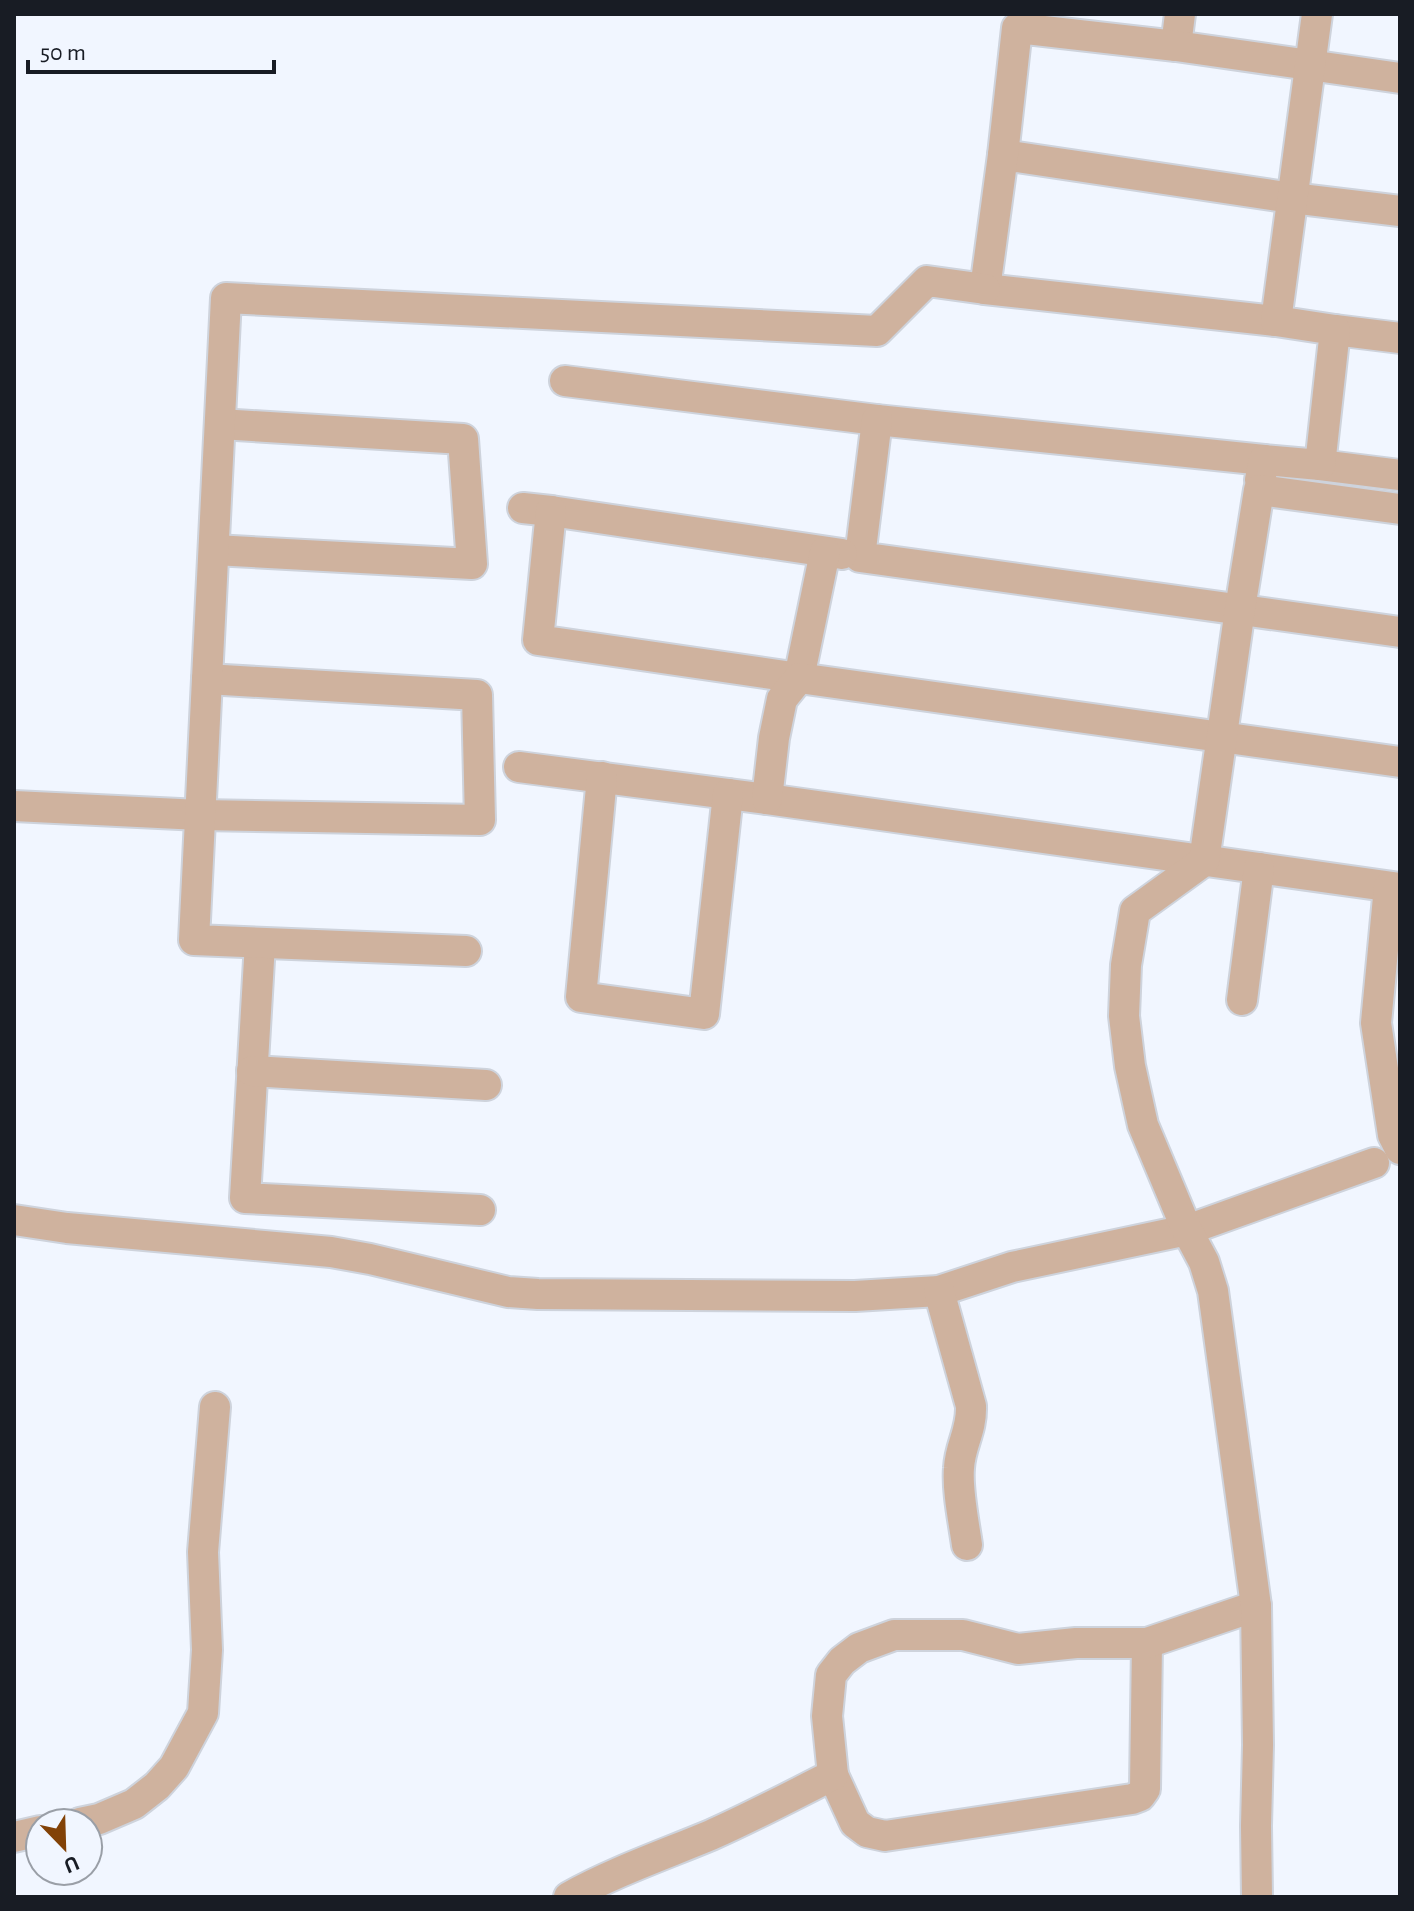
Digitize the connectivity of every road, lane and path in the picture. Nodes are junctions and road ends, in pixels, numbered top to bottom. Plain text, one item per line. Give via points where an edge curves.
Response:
1 (1180, 14) edge
2 (1317, 14) edge
3 (1176, 46) junction
4 (1310, 66) junction
5 (1400, 78) edge
6 (1003, 155) junction
7 (1292, 198) junction
8 (1400, 211) edge
9 (985, 289) junction
10 (1276, 321) junction
11 (1335, 330) junction
12 (1400, 338) edge
13 (565, 381) dead end
14 (877, 420) junction
15 (220, 424) junction
16 (1264, 460) junction
17 (1320, 465) junction
18 (1400, 475) edge
19 (1259, 490) junction
20 (1400, 509) edge
21 (214, 550) junction
22 (825, 552) junction
23 (860, 557) junction
24 (1240, 609) junction
25 (1400, 632) edge
26 (799, 678) junction
27 (207, 679) junction
28 (1222, 737) junction
29 (1400, 762) edge
30 (519, 767) dead end
31 (602, 777) junction
32 (728, 794) junction
33 (767, 799) junction
34 (14, 806) edge
35 (200, 815) junction
36 (1204, 861) junction
37 (1259, 868) junction
38 (1395, 888) edge
39 (260, 943) junction
40 (466, 951) dead end
41 (1242, 1000) dead end
42 (1388, 1025) edge
43 (252, 1071) junction
44 (486, 1085) dead end
45 (1387, 1156) edge
46 (480, 1210) dead end
47 (14, 1220) edge
48 (1187, 1230) junction
49 (939, 1291) junction
50 (215, 1407) dead end
51 (967, 1545) dead end
52 (1256, 1606) junction
53 (1147, 1643) junction
54 (833, 1775) junction
55 (104, 1817) edge
56 (598, 1890) edge
57 (569, 1897) edge
58 (1257, 1897) edge

1 - 3 street
2 - 4 street
3 - 4 street
3 - 6 street via 1017,28
4 - 5 street
4 - 7 street
6 - 7 street
6 - 9 street
7 - 8 street
7 - 10 street
9 - 10 street
9 - 15 street via 927,281 877,331 226,298
10 - 11 street
11 - 12 street
11 - 17 street
13 - 14 street
14 - 16 street
14 - 23 street
15 - 21 street
15 - 21 street via 463,439 472,564
16 - 17 street
16 - 19 street
17 - 18 street
19 - 20 street
19 - 24 street
21 - 27 street
22 - 23 street
22 - 26 street
22 - 26 street via 537,510 538,640
23 - 24 street
24 - 25 street
24 - 28 street
26 - 28 street
26 - 33 street via 782,699
27 - 35 street
27 - 35 street via 477,695 480,820
28 - 29 street
28 - 36 street
30 - 31 street
31 - 32 street
31 - 32 street via 581,997 704,1014
32 - 33 street
33 - 36 street
34 - 35 street
35 - 39 street via 194,940
36 - 37 street
36 - 48 street via 1135,911 1126,965 1124,1016 1143,1125
37 - 38 street
37 - 41 street
38 - 42 street
39 - 40 street
39 - 43 street
42 - 45 street via 1393,1135
43 - 44 street
43 - 46 street via 245,1198
45 - 48 street
47 - 49 street via 331,1252 508,1292 855,1296
48 - 49 street via 1012,1267
48 - 52 street via 1213,1291
49 - 51 street via 971,1406 959,1469
50 - 55 street via 203,1552 203,1713 174,1767 157,1786
52 - 53 street
52 - 58 street
53 - 54 street via 1018,1649 963,1635 894,1635 859,1648 831,1675 827,1716
53 - 54 street via 1145,1789 1140,1796 885,1836 855,1823
54 - 56 street
56 - 57 street

